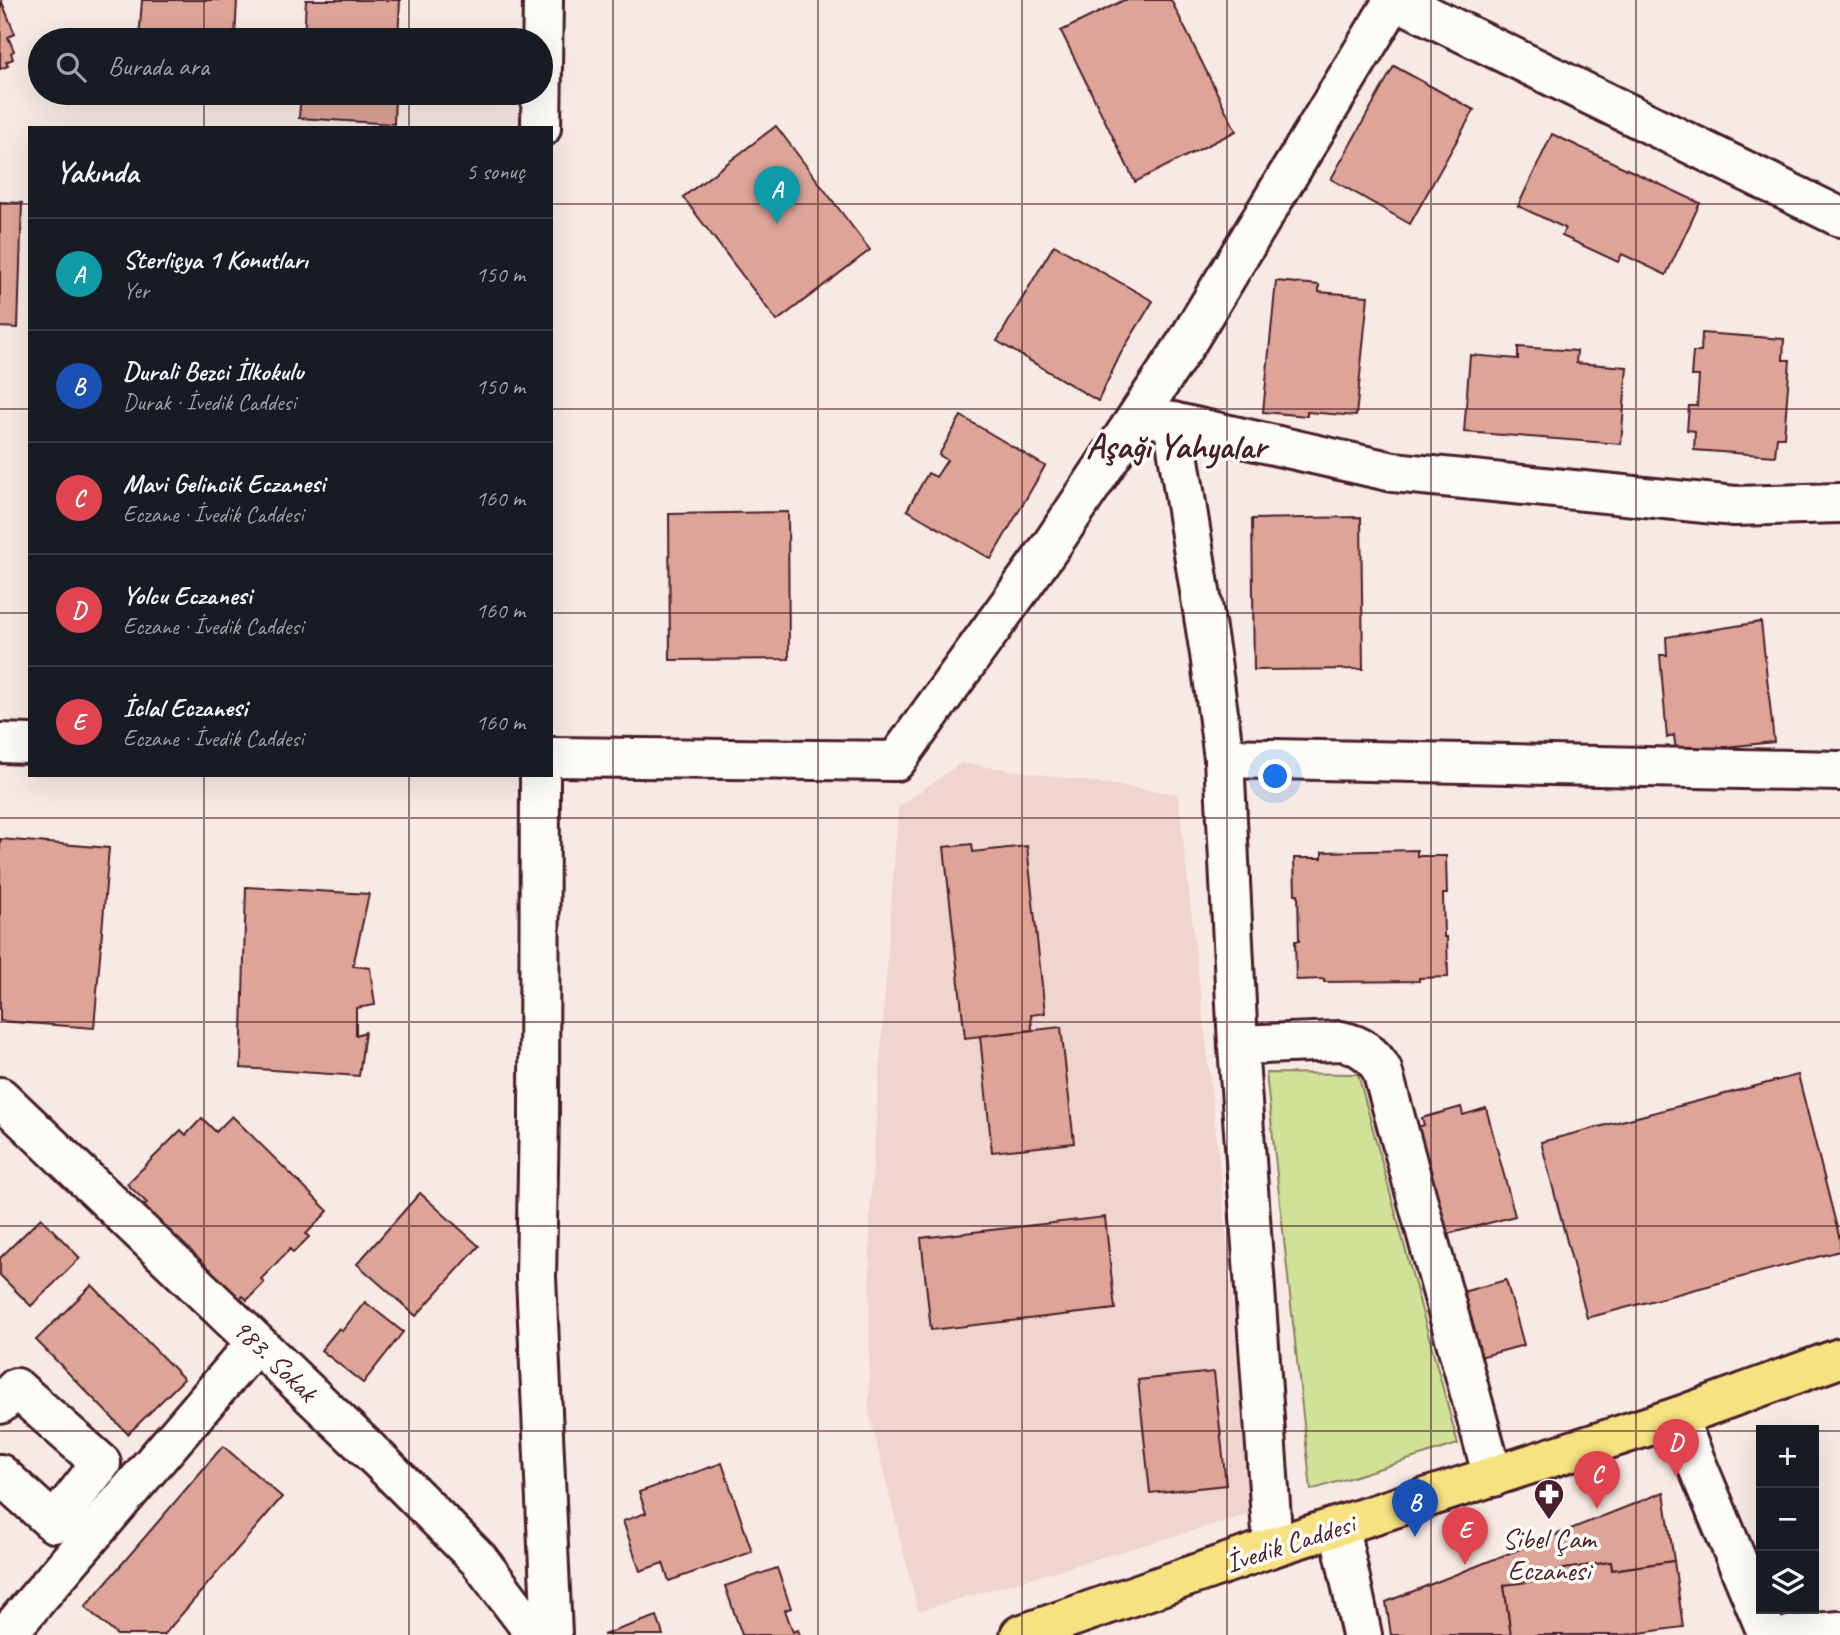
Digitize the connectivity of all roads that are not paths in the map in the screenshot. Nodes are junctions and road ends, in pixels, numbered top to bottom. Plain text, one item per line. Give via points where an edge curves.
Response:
1 (543, 0) edge
2 (1395, 0) edge
3 (543, 28) edge
4 (541, 105) edge
5 (541, 126) edge
6 (1840, 217) edge
7 (1156, 418) junction
8 (1840, 503) edge
9 (0, 743) edge
10 (28, 744) edge
11 (553, 757) edge
12 (1224, 758) junction
13 (1840, 771) edge
14 (540, 777) edge
15 (1238, 1045) junction
16 (0, 1097) edge
17 (257, 1343) junction
18 (1840, 1358) edge
19 (0, 1405) edge
20 (1677, 1416) junction
21 (0, 1474) edge
22 (1493, 1477) junction
23 (1339, 1527) junction
24 (1273, 1547) junction
25 (1041, 1631) edge
26 (1840, 1631) edge
27 (6, 1635) edge
28 (536, 1635) edge
29 (552, 1635) edge
30 (1362, 1635) edge
31 (1768, 1635) edge
32 (1792, 1635) edge

1 - 3 street
2 - 6 street
2 - 7 street via 1194,330
4 - 5 street
7 - 8 street via 1393,472 1735,506
7 - 11 street via 1051,546 896,761
7 - 12 street via 1210,654
9 - 10 street
12 - 13 street
12 - 15 street
14 - 29 street via 536,1277
15 - 22 street via 1341,1041 1354,1044 1382,1070
15 - 24 street
16 - 17 street, 983. Sokak
17 - 27 street
17 - 28 street, 983. Sokak via 479,1560
18 - 20 main road, İvedik Caddesi
19 - 21 street via 16,1388 101,1463 54,1523
20 - 22 main road, İvedik Caddesi
20 - 31 street
22 - 23 main road, İvedik Caddesi
23 - 24 main road, İvedik Caddesi
23 - 30 street
24 - 25 main road, İvedik Caddesi
26 - 32 street

